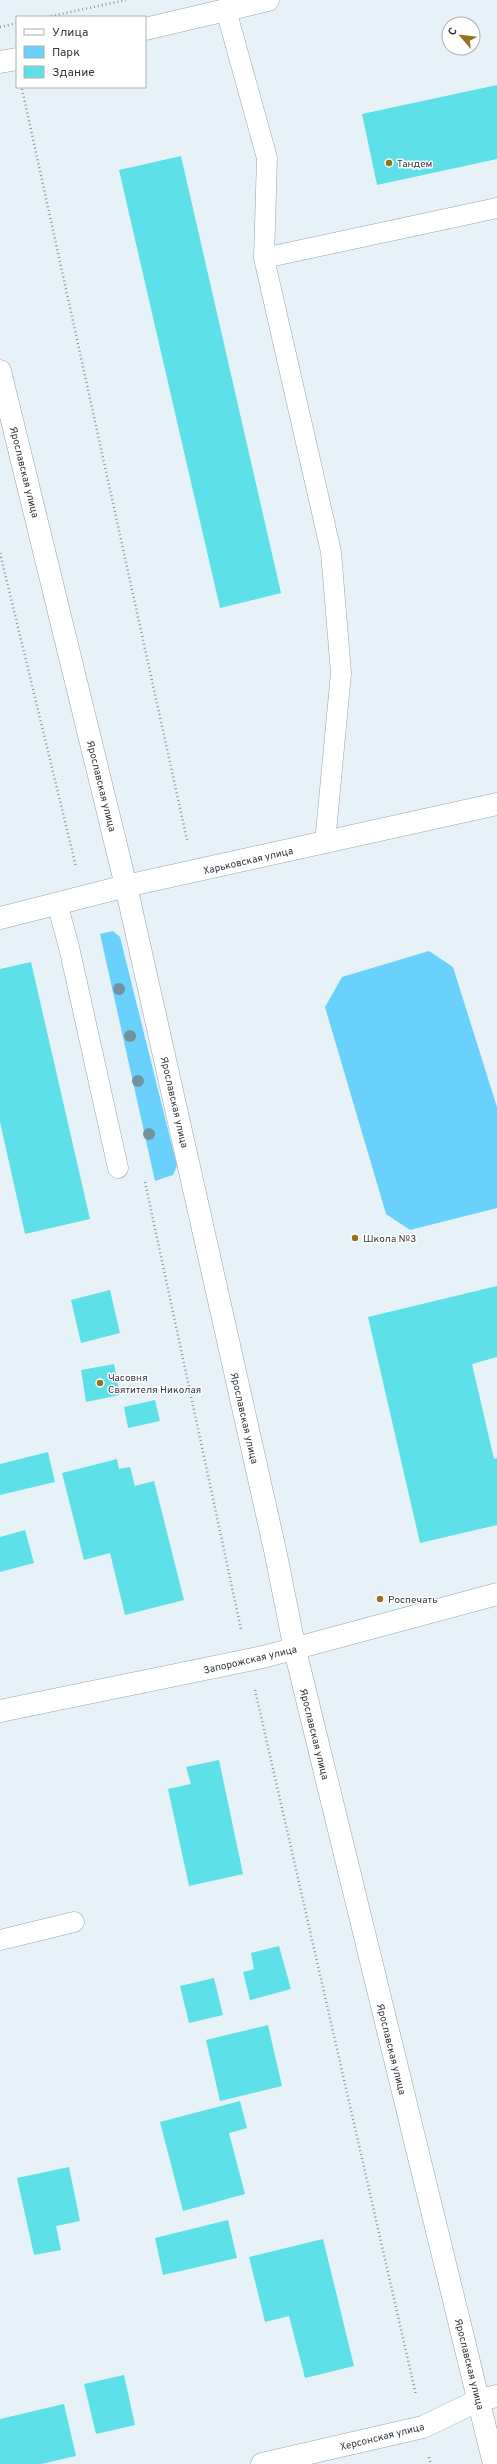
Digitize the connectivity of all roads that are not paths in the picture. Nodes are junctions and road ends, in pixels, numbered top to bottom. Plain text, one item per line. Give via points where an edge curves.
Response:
1 (268, 0) edge
2 (226, 10) junction
3 (146, 29) edge
4 (16, 59) edge
5 (0, 62) edge
6 (497, 208) edge
7 (264, 258) junction
8 (0, 371) edge
9 (497, 804) edge
10 (325, 843) junction
11 (126, 886) junction
12 (57, 903) junction
13 (0, 918) edge
14 (118, 1168) dead end
15 (497, 1594) edge
16 (295, 1650) junction
17 (0, 1711) edge
18 (74, 1922) dead end
19 (0, 1940) edge
20 (488, 2398) edge
21 (262, 2464) edge
22 (494, 2464) edge

1 - 2 street
2 - 3 street
2 - 7 lane via 267,158
4 - 5 street
6 - 7 lane
7 - 10 lane via 331,552 342,673
8 - 11 street, Ярославская улица
9 - 10 street, Харьковская улица
10 - 11 street, Харьковская улица
11 - 12 street, Харьковская улица
11 - 16 street, Ярославская улица via 275,1550
12 - 13 street, Харьковская улица
12 - 14 lane
15 - 16 street, Запорожская улица
16 - 17 street, Запорожская улица
16 - 20 street, Ярославская улица
18 - 19 lane
20 - 21 street, Херсонская улица via 423,2427
20 - 22 street, Ярославская улица

